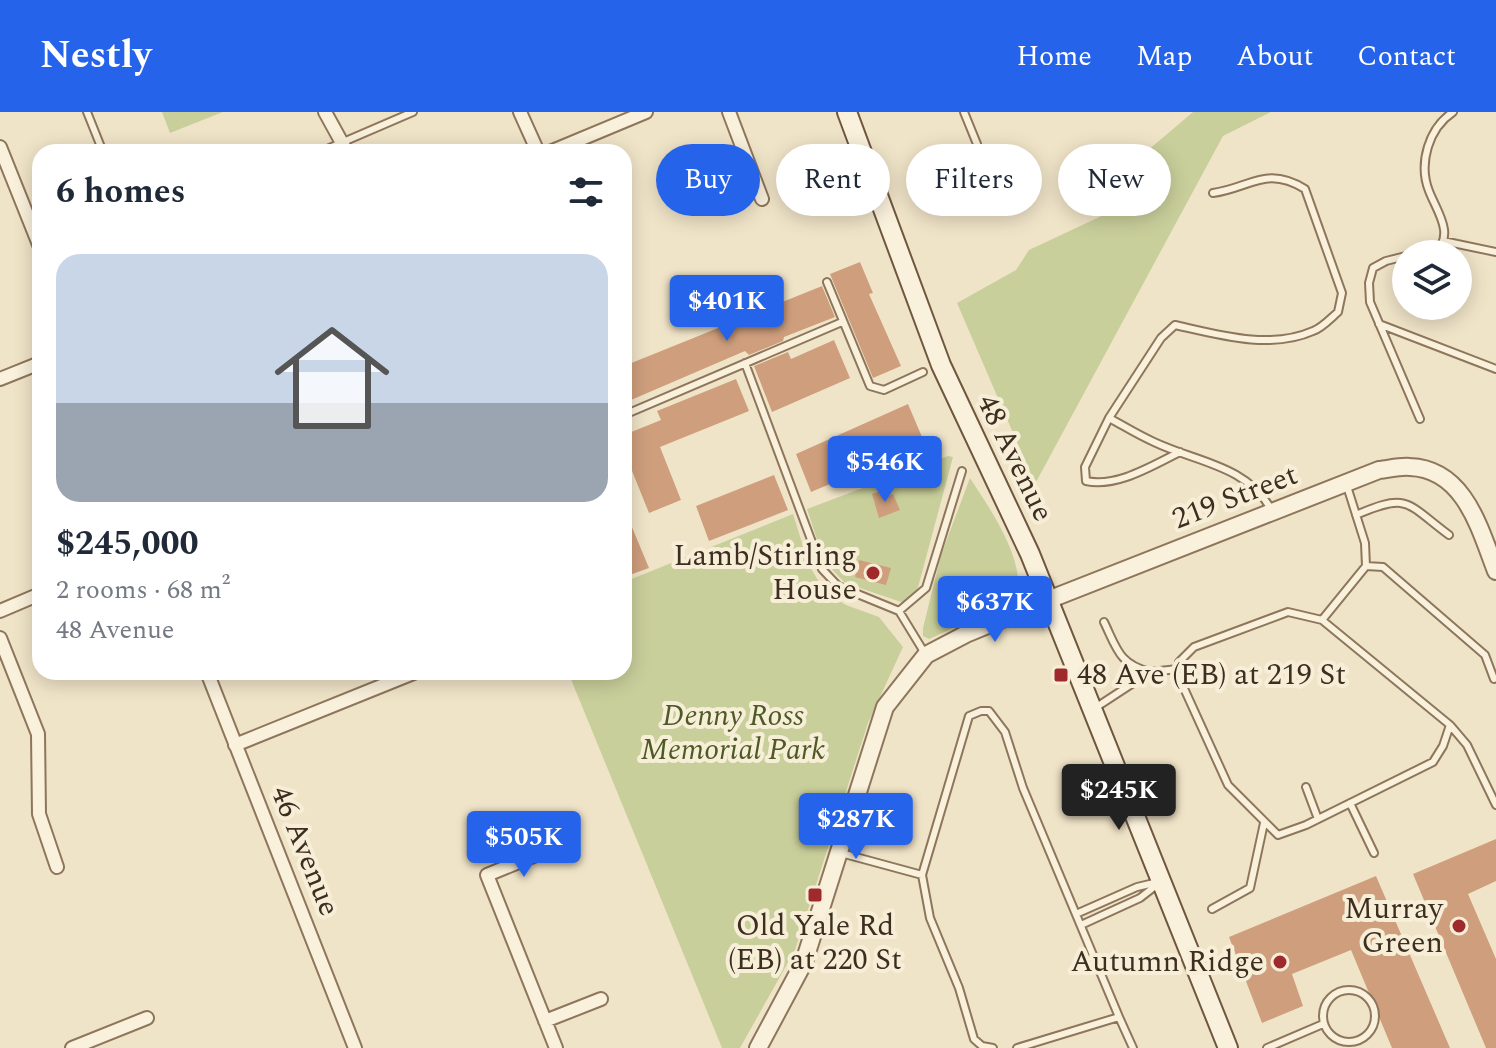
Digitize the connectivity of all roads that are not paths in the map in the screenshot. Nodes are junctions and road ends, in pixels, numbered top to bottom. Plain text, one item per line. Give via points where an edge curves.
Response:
1 (87, 112) edge
2 (325, 112) edge
3 (413, 112) edge
4 (520, 112) edge
5 (646, 112) edge
6 (729, 112) edge
7 (847, 112) edge
8 (964, 112) edge
9 (1453, 112) edge
10 (100, 144) edge
11 (343, 144) edge
12 (353, 144) edge
13 (534, 144) edge
14 (569, 144) edge
15 (977, 144) dead end
16 (0, 150) edge
17 (1213, 193) dead end
18 (762, 199) dead end
19 (32, 228) edge
20 (1443, 240) edge
21 (1472, 247) edge
22 (1496, 252) edge
23 (1392, 260) edge
24 (827, 282) dead end
25 (842, 322) junction
26 (1379, 324) junction
27 (745, 363) junction
28 (32, 366) edge
29 (1496, 369) edge
30 (923, 372) dead end
31 (0, 379) edge
32 (632, 412) edge
33 (1109, 418) junction
34 (1420, 419) dead end
35 (1181, 452) junction
36 (962, 471) dead end
37 (1346, 483) junction
38 (1273, 512) junction
39 (1356, 515) junction
40 (1449, 535) dead end
41 (1366, 566) junction
42 (1496, 571) edge
43 (32, 597) edge
44 (1048, 600) junction
45 (0, 611) edge
46 (899, 611) junction
47 (1322, 620) junction
48 (1104, 622) dead end
49 (0, 638) edge
50 (926, 655) junction
51 (1178, 669) junction
52 (1150, 672) junction
53 (1494, 679) edge
54 (210, 680) edge
55 (396, 680) edge
56 (1092, 709) junction
57 (1450, 725) junction
58 (235, 745) junction
59 (1306, 787) dead end
60 (1350, 803) junction
61 (1496, 805) edge
62 (1318, 819) junction
63 (1264, 823) junction
64 (548, 850) dead end
65 (838, 852) junction
66 (1374, 853) dead end
67 (57, 867) dead end
68 (922, 875) junction
69 (1161, 882) junction
70 (1212, 909) dead end
71 (1076, 914) junction
72 (1081, 925) junction
73 (601, 999) dead end
74 (1119, 1017) junction
75 (147, 1018) dead end
76 (545, 1021) junction
77 (1323, 1024) junction
78 (981, 1047) edge
79 (72, 1048) edge
80 (355, 1048) edge
81 (556, 1048) edge
82 (758, 1048) edge
83 (993, 1048) edge
84 (1017, 1048) edge
85 (1133, 1048) edge
86 (1228, 1048) edge
87 (1267, 1048) edge

1 - 10 lane
2 - 11 street
3 - 12 lane
4 - 13 street
5 - 14 street
6 - 18 street
7 - 44 main road, 48 Avenue via 941,365
8 - 15 lane
9 - 20 lane via 1432,134 1424,168 1445,228
16 - 19 street
17 - 33 lane via 1255,178 1290,180 1305,189 1342,293 1338,312 1314,331 1274,339 1240,339 1175,325
21 - 22 lane
23 - 26 lane via 1373,268 1369,283
24 - 25 lane
25 - 27 lane
25 - 30 lane via 870,386 884,390
26 - 29 lane
26 - 34 lane
27 - 32 lane
27 - 46 lane via 822,569 838,586
28 - 31 street
33 - 35 lane
33 - 35 lane via 1085,467 1086,481 1126,477
35 - 38 lane via 1239,474 1263,494
36 - 46 lane via 926,588
37 - 38 street, 219 Street
37 - 39 lane
37 - 42 street, 219 Street via 1379,470 1412,467 1444,478 1466,498
38 - 44 street, 219 Street
39 - 40 lane via 1403,501
39 - 41 lane
41 - 47 lane
41 - 53 lane via 1383,567 1485,655
43 - 45 street
44 - 50 street, 219 Street
44 - 56 main road, 48 Avenue
46 - 50 lane
47 - 51 lane via 1288,612 1194,647
47 - 57 lane
48 - 52 lane via 1121,658
49 - 67 street via 38,734 39,814
50 - 65 street via 885,707
51 - 52 lane
51 - 63 lane via 1228,785
52 - 56 lane
54 - 58 street, 46 Avenue
55 - 58 street
56 - 69 main road, 48 Avenue
57 - 60 lane via 1433,762
57 - 61 lane via 1467,745
58 - 80 street, 46 Avenue
59 - 62 lane
60 - 62 lane
60 - 66 lane
62 - 63 lane via 1278,835
63 - 70 lane via 1250,888
64 - 76 street via 487,875
65 - 68 lane
65 - 82 street via 804,962
68 - 71 lane via 969,716 989,711 1005,732
68 - 78 lane via 930,918
69 - 71 lane
69 - 72 lane via 1140,898
69 - 86 main road, 48 Avenue
71 - 72 lane
72 - 74 lane
73 - 76 street
74 - 84 lane
74 - 85 lane
75 - 79 street
76 - 81 street
77 - 77 lane via 1326,1005 1339,992 1365,995 1375,1010 1373,1026 1356,1042 1339,1040
77 - 87 lane
78 - 83 lane

